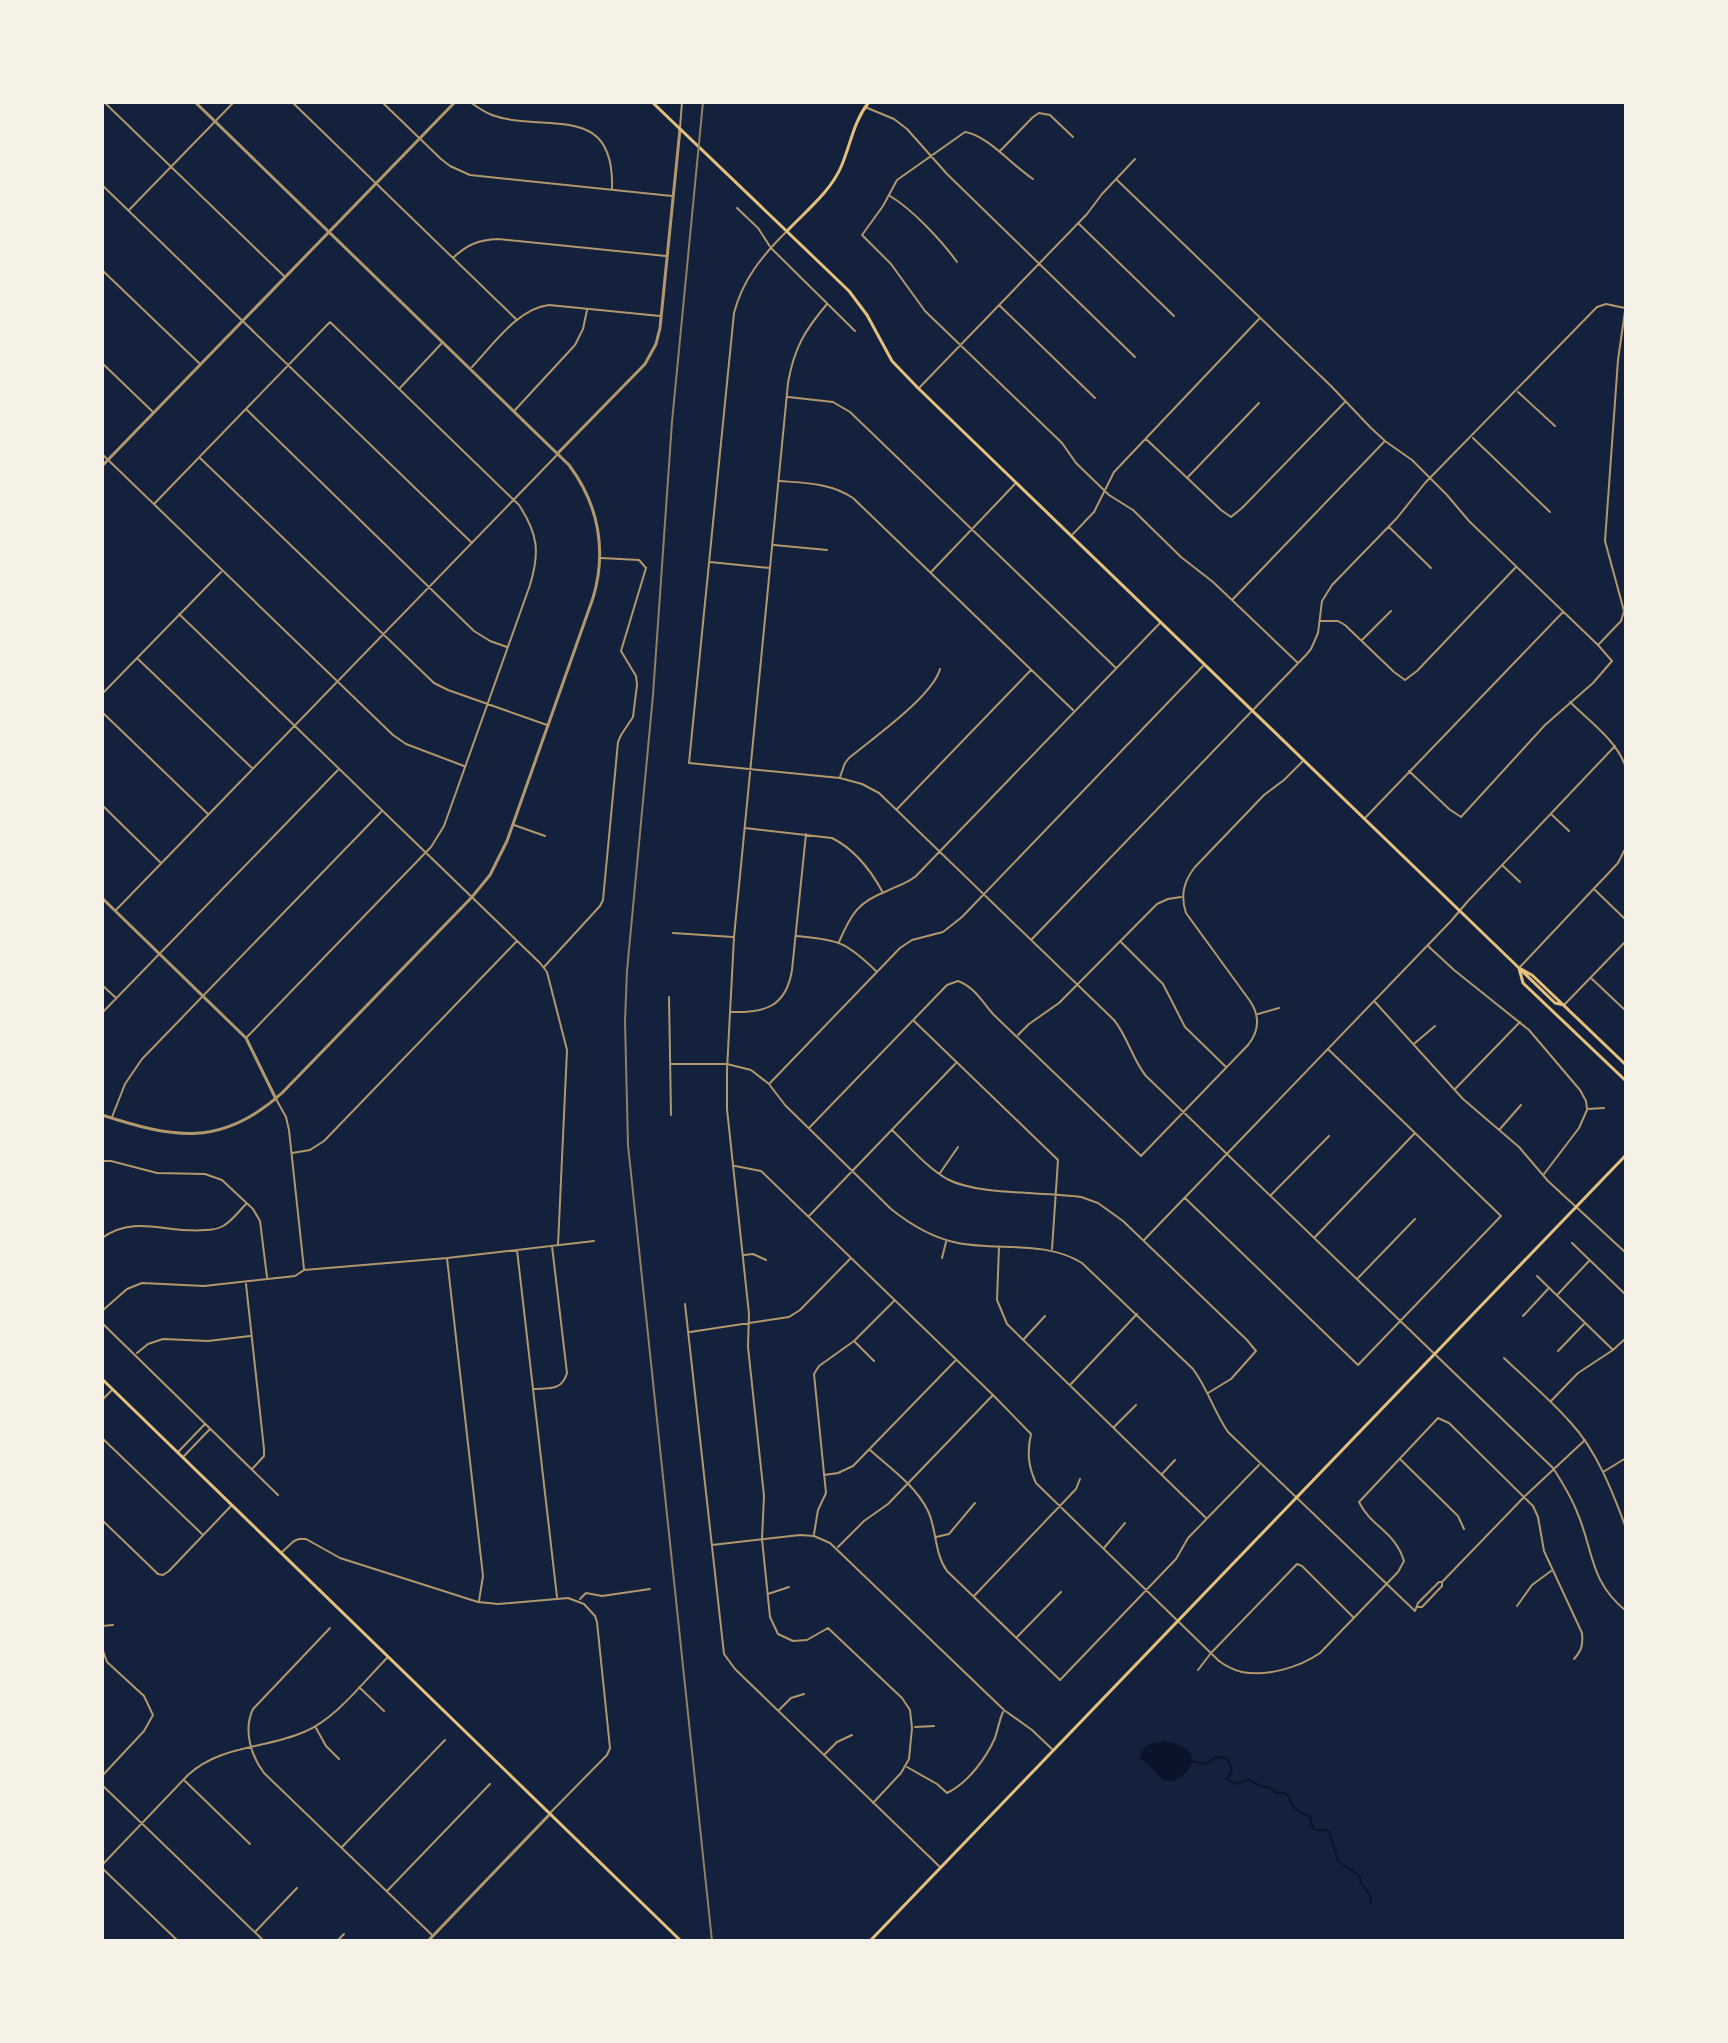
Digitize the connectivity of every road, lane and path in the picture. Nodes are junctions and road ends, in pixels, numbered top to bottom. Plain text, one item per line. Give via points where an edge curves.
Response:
1 (104, 102) edge
2 (195, 102) edge
3 (234, 102) edge
4 (292, 102) edge
5 (382, 102) edge
6 (455, 102) edge
7 (470, 102) edge
8 (652, 102) edge
9 (682, 102) edge
10 (869, 102) edge
11 (865, 107) junction
12 (215, 121) junction
13 (680, 129) junction
14 (1073, 137) dead end
15 (420, 138) junction
16 (999, 152) junction
17 (931, 157) junction
18 (1135, 159) dead end
19 (171, 167) junction
20 (1033, 179) dead end
21 (1116, 179) junction
22 (376, 183) junction
23 (102, 185) edge
24 (612, 190) junction
25 (888, 195) junction
26 (673, 196) junction
27 (737, 208) dead end
28 (129, 211) junction
29 (1078, 223) junction
30 (787, 231) junction
31 (329, 232) junction
32 (771, 248) junction
33 (667, 256) junction
34 (453, 258) junction
35 (957, 262) dead end
36 (1039, 263) junction
37 (102, 270) edge
38 (285, 278) junction
39 (827, 304) junction
40 (999, 305) junction
41 (1626, 306) edge
42 (587, 309) junction
43 (661, 316) junction
44 (1174, 316) dead end
45 (1260, 318) junction
46 (517, 320) junction
47 (243, 321) junction
48 (855, 331) dead end
49 (443, 342) junction
50 (960, 345) junction
51 (1135, 357) dead end
52 (102, 363) edge
53 (201, 365) junction
54 (288, 365) junction
55 (471, 369) junction
56 (399, 388) junction
57 (918, 388) junction
58 (1516, 390) junction
59 (787, 396) junction
60 (1095, 398) dead end
61 (1345, 402) junction
62 (1259, 403) dead end
63 (246, 409) junction
64 (514, 411) junction
65 (154, 414) junction
66 (1555, 426) dead end
67 (1472, 436) junction
68 (1145, 438) junction
69 (1385, 441) junction
70 (558, 453) junction
71 (102, 454) edge
72 (199, 457) junction
73 (108, 460) junction
74 (102, 466) edge
75 (1187, 478) junction
76 (1430, 479) junction
77 (779, 480) junction
78 (1016, 483) junction
79 (1104, 490) junction
80 (514, 499) junction
81 (154, 504) junction
82 (1550, 512) dead end
83 (1388, 527) junction
84 (972, 529) junction
85 (1071, 535) junction
86 (472, 543) junction
87 (773, 545) junction
88 (827, 550) dead end
89 (601, 558) junction
90 (709, 562) junction
91 (1517, 567) junction
92 (770, 568) junction
93 (1431, 568) dead end
94 (222, 570) junction
95 (930, 573) junction
96 (429, 587) junction
97 (1232, 600) junction
98 (1391, 611) dead end
99 (1563, 611) junction
100 (179, 614) junction
101 (1319, 621) junction
102 (1161, 622) junction
103 (382, 635) junction
104 (1362, 641) junction
105 (1598, 645) junction
106 (508, 647) junction
107 (138, 658) junction
108 (1298, 663) junction
109 (1205, 665) junction
110 (1117, 668) junction
111 (940, 669) dead end
112 (1031, 670) junction
113 (337, 682) junction
114 (102, 694) edge
115 (1570, 702) junction
116 (487, 704) junction
117 (1253, 711) junction
118 (102, 712) edge
119 (1075, 712) junction
120 (548, 725) junction
121 (294, 726) junction
122 (1615, 746) junction
123 (1303, 760) junction
124 (465, 766) junction
125 (253, 769) junction
126 (338, 769) junction
127 (750, 769) junction
128 (1409, 771) junction
129 (840, 778) junction
130 (1626, 781) edge
131 (102, 805) edge
132 (896, 810) junction
133 (382, 811) junction
134 (1551, 814) junction
135 (208, 815) junction
136 (1364, 819) junction
137 (513, 825) junction
138 (744, 828) junction
139 (1569, 831) dead end
140 (806, 834) junction
141 (545, 836) dead end
142 (1626, 836) edge
143 (1626, 847) edge
144 (940, 852) junction
145 (425, 853) junction
146 (162, 863) junction
147 (1502, 865) junction
148 (1520, 882) dead end
149 (1593, 889) junction
150 (882, 892) junction
151 (984, 895) junction
152 (472, 897) junction
153 (1182, 897) junction
154 (102, 898) edge
155 (115, 911) junction
156 (1460, 911) junction
157 (1626, 920) edge
158 (673, 933) dead end
159 (795, 936) junction
160 (734, 937) junction
161 (1031, 940) junction
162 (517, 941) junction
163 (1120, 941) junction
164 (1626, 941) edge
165 (839, 942) junction
166 (1428, 946) junction
167 (159, 953) junction
168 (544, 967) junction
169 (1519, 968) junction
170 (877, 972) junction
171 (1591, 977) junction
172 (102, 985) edge
173 (1077, 985) junction
174 (203, 996) junction
175 (669, 997) dead end
176 (116, 998) junction
177 (1374, 1001) junction
178 (1564, 1005) junction
179 (1279, 1008) dead end
180 (1626, 1011) edge
181 (730, 1012) junction
182 (102, 1013) edge
183 (1257, 1014) junction
184 (913, 1020) junction
185 (1520, 1022) junction
186 (1435, 1026) dead end
187 (1017, 1036) junction
188 (246, 1038) junction
189 (1414, 1044) junction
190 (1328, 1049) junction
191 (957, 1062) junction
192 (670, 1064) junction
193 (727, 1064) junction
194 (1626, 1065) edge
195 (1226, 1067) junction
196 (1626, 1081) edge
197 (769, 1084) junction
198 (1454, 1090) junction
199 (276, 1099) junction
200 (1521, 1105) dead end
201 (1604, 1108) dead end
202 (1587, 1109) junction
203 (1184, 1112) junction
204 (102, 1115) edge
205 (671, 1115) dead end
206 (111, 1118) junction
207 (809, 1128) junction
208 (892, 1130) junction
209 (1499, 1130) junction
210 (1415, 1133) junction
211 (1329, 1136) dead end
212 (958, 1147) dead end
213 (292, 1153) junction
214 (1227, 1154) junction
215 (1626, 1155) edge
216 (102, 1161) edge
217 (733, 1166) junction
218 (852, 1171) junction
219 (939, 1174) junction
220 (1543, 1174) junction
221 (1055, 1194) junction
222 (1271, 1196) junction
223 (1185, 1198) junction
224 (246, 1203) junction
225 (1576, 1207) junction
226 (808, 1217) junction
227 (1415, 1219) dead end
228 (102, 1238) edge
229 (1314, 1238) junction
230 (946, 1240) junction
231 (1144, 1240) junction
232 (594, 1241) dead end
233 (1572, 1243) dead end
234 (558, 1245) junction
235 (552, 1246) junction
236 (999, 1247) junction
237 (517, 1250) junction
238 (1052, 1250) junction
239 (1626, 1253) edge
240 (743, 1255) junction
241 (447, 1258) junction
242 (851, 1258) junction
243 (942, 1258) dead end
244 (766, 1260) dead end
245 (1590, 1260) junction
246 (304, 1270) junction
247 (1537, 1276) dead end
248 (267, 1278) junction
249 (1357, 1279) junction
250 (246, 1282) junction
251 (1549, 1288) junction
252 (1556, 1295) junction
253 (1626, 1295) edge
254 (895, 1300) junction
255 (685, 1304) dead end
256 (102, 1311) edge
257 (1137, 1314) junction
258 (1045, 1316) dead end
259 (1523, 1316) dead end
260 (1399, 1321) junction
261 (102, 1323) edge
262 (1585, 1323) junction
263 (749, 1324) junction
264 (689, 1332) junction
265 (251, 1336) junction
266 (1626, 1338) edge
267 (854, 1341) junction
268 (1022, 1341) junction
269 (1613, 1350) junction
270 (1558, 1351) dead end
271 (135, 1355) junction
272 (1434, 1355) junction
273 (1504, 1358) dead end
274 (956, 1360) junction
275 (874, 1361) dead end
276 (102, 1379) edge
277 (1069, 1386) junction
278 (533, 1389) junction
279 (112, 1390) junction
280 (1208, 1393) junction
281 (993, 1395) junction
282 (102, 1400) edge
283 (1550, 1402) junction
284 (1136, 1405) dead end
285 (205, 1423) junction
286 (211, 1428) junction
287 (1113, 1429) junction
288 (102, 1438) edge
289 (1585, 1440) junction
290 (870, 1450) junction
291 (178, 1452) junction
292 (183, 1457) junction
293 (1626, 1458) edge
294 (1400, 1459) junction
295 (1175, 1460) dead end
296 (1260, 1464) junction
297 (1553, 1468) junction
298 (252, 1469) junction
299 (1602, 1472) junction
300 (824, 1475) junction
301 (1161, 1475) junction
302 (1080, 1479) dead end
303 (907, 1484) junction
304 (278, 1495) dead end
305 (1525, 1496) junction
306 (1296, 1498) junction
307 (975, 1503) dead end
308 (232, 1505) junction
309 (1059, 1507) junction
310 (1207, 1519) junction
311 (102, 1520) edge
312 (1125, 1523) dead end
313 (1626, 1528) edge
314 (1464, 1529) dead end
315 (203, 1536) junction
316 (814, 1536) junction
317 (935, 1537) junction
318 (762, 1539) junction
319 (711, 1545) junction
320 (837, 1548) junction
321 (1103, 1548) junction
322 (281, 1553) junction
323 (1552, 1571) junction
324 (1386, 1585) junction
325 (789, 1587) dead end
326 (650, 1589) dead end
327 (1146, 1590) junction
328 (1061, 1592) dead end
329 (768, 1594) junction
330 (973, 1596) junction
331 (557, 1598) junction
332 (580, 1600) junction
333 (478, 1602) junction
334 (1517, 1606) dead end
335 (1626, 1611) edge
336 (1354, 1618) junction
337 (1178, 1621) junction
338 (113, 1625) dead end
339 (102, 1626) edge
340 (330, 1628) dead end
341 (1016, 1638) junction
342 (102, 1648) edge
343 (1211, 1653) junction
344 (388, 1656) junction
345 (1574, 1659) dead end
346 (107, 1662) junction
347 (102, 1665) edge
348 (1198, 1670) dead end
349 (359, 1687) junction
350 (804, 1694) dead end
351 (1004, 1710) junction
352 (384, 1711) dead end
353 (778, 1711) junction
354 (934, 1726) dead end
355 (315, 1727) junction
356 (912, 1728) junction
357 (852, 1735) dead end
358 (445, 1740) dead end
359 (252, 1746) junction
360 (1053, 1750) junction
361 (824, 1755) junction
362 (339, 1759) dead end
363 (906, 1766) junction
364 (102, 1776) edge
365 (184, 1780) junction
366 (490, 1784) dead end
367 (102, 1785) edge
368 (873, 1803) junction
369 (550, 1813) junction
370 (142, 1823) junction
371 (250, 1844) dead end
372 (341, 1848) junction
373 (102, 1866) edge
374 (941, 1867) junction
375 (297, 1888) dead end
376 (387, 1891) junction
377 (255, 1932) junction
378 (344, 1934) dead end
379 (433, 1936) junction
380 (178, 1941) edge
381 (264, 1941) edge
382 (337, 1941) edge
383 (428, 1941) edge
384 (681, 1941) edge
385 (870, 1941) edge

1 - 19 street
2 - 12 street
3 - 12 street
4 - 22 street
5 - 15 street
6 - 15 street
7 - 24 street via 501,118 586,129 609,153
8 - 13 main road
9 - 13 street
10 - 11 main road
11 - 17 street via 900,123
11 - 30 main road via 833,181
12 - 19 street
12 - 31 street
13 - 26 street
13 - 30 main road
14 - 16 street via 1050,115 1039,113
15 - 22 street
15 - 24 street via 450,166 470,175
16 - 17 street via 965,132
16 - 20 street
17 - 25 street via 897,180
17 - 36 street
18 - 21 street
19 - 28 street
19 - 38 street
21 - 29 street
21 - 45 street
22 - 31 street
22 - 34 street
23 - 28 street
24 - 26 street
25 - 35 street
25 - 50 street via 862,235
26 - 33 street
27 - 32 street
28 - 47 street
29 - 36 street
29 - 44 street
30 - 32 street
30 - 57 main road via 858,301 892,361
31 - 38 street
31 - 49 street
32 - 39 street
32 - 90 street via 747,278 734,313
33 - 34 street via 498,239 474,243
33 - 43 street
34 - 46 street
36 - 40 street
36 - 51 street
37 - 53 street
38 - 47 street
39 - 48 street
39 - 59 street via 800,340
40 - 50 street
40 - 60 street
41 - 58 street via 1597,307
41 - 105 street via 1605,541 1624,611
42 - 43 street
42 - 46 street via 540,306
42 - 64 street via 575,345
43 - 70 street via 656,344 645,364
45 - 61 street
45 - 68 street
46 - 55 street
47 - 53 street
47 - 54 street
49 - 55 street
49 - 56 street
50 - 57 street
50 - 79 street
52 - 65 street
53 - 65 street
54 - 56 street via 330,322
54 - 63 street
54 - 86 street
55 - 64 street
56 - 80 street
57 - 78 main road
58 - 66 street
58 - 67 street
59 - 77 street
59 - 84 street via 833,402 850,412
61 - 69 street
61 - 75 street via 1231,517
62 - 75 street
63 - 72 street
63 - 96 street
64 - 70 street
65 - 73 street
67 - 76 street
67 - 82 street
68 - 75 street
68 - 79 street
69 - 76 street
69 - 97 street
70 - 80 street
70 - 89 street via 593,508
71 - 73 street
72 - 81 street
72 - 103 street
73 - 74 street
73 - 81 street
76 - 83 street
76 - 91 street
77 - 87 street
77 - 95 street via 846,493
78 - 84 street
78 - 85 main road
79 - 85 street via 1094,512
79 - 97 street
80 - 86 street
80 - 106 street via 529,521 536,557
81 - 94 street
83 - 93 street
83 - 101 street via 1326,594
84 - 95 street
84 - 110 street
85 - 102 main road
86 - 96 street
87 - 88 street
87 - 92 street
89 - 120 street via 593,598
89 - 168 street via 635,559 646,571 621,651 636,676 636,700 618,742 603,900
90 - 92 street
90 - 127 street via 689,763
91 - 99 street
91 - 104 street via 1405,680
92 - 127 street
94 - 100 street
94 - 113 street
95 - 112 street
96 - 103 street
96 - 106 street via 481,636
97 - 108 street
98 - 104 street
99 - 105 street
99 - 128 street
100 - 107 street
100 - 121 street
101 - 104 street via 1338,621
101 - 108 street via 1315,642
102 - 109 main road
102 - 110 street
103 - 113 street
103 - 116 street via 434,683
105 - 115 street via 1612,661
106 - 116 street
107 - 114 street
107 - 125 street
108 - 117 street
109 - 117 main road
109 - 151 street
110 - 119 street
111 - 129 street via 935,682 912,705 849,758
112 - 119 street
112 - 132 street
113 - 121 street
113 - 124 street via 399,740
115 - 122 street
115 - 128 street via 1461,817
116 - 120 street
116 - 124 street
117 - 123 main road
117 - 161 street
118 - 135 street
119 - 144 street
120 - 137 street
121 - 125 street
121 - 126 street
122 - 130 street
122 - 134 street
123 - 136 main road
123 - 153 street via 1195,867
124 - 145 street via 444,826
125 - 135 street
126 - 133 street
126 - 167 street
127 - 129 street
127 - 138 street
128 - 136 street
129 - 132 street via 872,789
130 - 142 street
131 - 146 street
132 - 144 street
133 - 145 street
133 - 174 street
134 - 139 street
134 - 147 street
135 - 146 street
136 - 156 main road
137 - 141 street
137 - 152 street via 495,867
138 - 140 street
138 - 160 street
140 - 150 street via 841,843 866,866
140 - 159 street
143 - 149 street
144 - 150 street via 912,880
144 - 151 street
145 - 152 street
145 - 188 street
146 - 155 street
147 - 148 street
147 - 156 street
149 - 157 street
149 - 169 street
150 - 165 street via 857,908
151 - 161 street
151 - 170 street via 948,929 906,944
152 - 162 street
152 - 199 street
153 - 163 street via 1157,904
153 - 183 street via 1191,922
154 - 155 street
155 - 167 street
156 - 166 street
156 - 169 main road
158 - 160 street
159 - 165 street
159 - 181 street via 791,979 780,999 760,1011
160 - 181 street
161 - 173 street
162 - 168 street
162 - 213 street via 324,1141
163 - 173 street
163 - 195 street via 1163,984 1185,1027
164 - 171 street
165 - 170 street
166 - 177 street
166 - 185 street
167 - 174 street
167 - 176 street
168 - 234 street via 567,1050
169 - 178 main road
169 - 196 main road via 1523,983
170 - 197 street
171 - 178 street
171 - 180 street
172 - 176 street
173 - 187 street
173 - 203 street via 1119,1026 1140,1068
174 - 188 street
174 - 206 street via 136,1066
175 - 192 street
176 - 182 street
177 - 189 street
177 - 190 street
178 - 194 main road
179 - 183 street
181 - 193 street
183 - 195 street via 1253,1038
184 - 187 street via 947,985 958,981 979,995
184 - 191 street
184 - 207 street
185 - 198 street
185 - 202 street via 1584,1095
186 - 189 street
187 - 203 street via 1141,1156
188 - 199 street
189 - 198 street
190 - 210 street
190 - 214 street
191 - 208 street
191 - 221 street via 1058,1160
192 - 193 street
192 - 205 street
193 - 197 street via 751,1070
193 - 217 street
195 - 203 street
197 - 207 street
198 - 209 street
199 - 206 street via 238,1123 203,1133 160,1132
199 - 213 street via 288,1124
200 - 209 street
201 - 202 street
202 - 220 street via 1579,1128
203 - 214 street
204 - 206 street
207 - 218 street
208 - 218 street
208 - 219 street
209 - 220 street
210 - 229 street
210 - 260 street via 1501,1216
211 - 222 street
212 - 219 street
213 - 246 street
214 - 222 street
214 - 223 street
215 - 225 main road
216 - 224 street via 157,1173 216,1177
217 - 226 street via 761,1171
217 - 240 street
218 - 226 street
218 - 230 street via 905,1220
219 - 221 street via 965,1187
220 - 225 street
221 - 231 street via 1098,1203
221 - 238 street
222 - 229 street
223 - 231 street
223 - 260 street via 1358,1365
224 - 228 street via 219,1228 127,1226
224 - 248 street via 260,1221
225 - 239 street
225 - 272 main road
226 - 242 street
227 - 249 street
229 - 249 street
230 - 236 street
230 - 243 street
231 - 280 street via 1256,1351 1231,1379
232 - 234 street
233 - 245 street
234 - 235 street
235 - 237 street
235 - 278 street via 567,1373 558,1386
236 - 238 street
236 - 268 street via 999,1308
237 - 241 street
237 - 278 street
238 - 257 street via 1082,1263
240 - 244 street
240 - 263 street
241 - 246 street
241 - 333 street via 483,1576
242 - 254 street
242 - 263 street via 795,1315
245 - 252 street
245 - 253 street
246 - 248 street
247 - 251 street
248 - 250 street
249 - 260 street
250 - 256 street via 142,1283
250 - 265 street
251 - 252 street
251 - 259 street
252 - 262 street
254 - 267 street
254 - 274 street
255 - 264 street
257 - 277 street
257 - 280 street via 1193,1369
258 - 268 street
260 - 272 street
261 - 271 street
262 - 269 street
262 - 270 street
263 - 264 street
263 - 318 street via 765,1507
264 - 319 street
265 - 271 street via 163,1339
265 - 298 street via 264,1449
266 - 269 street
267 - 275 street
267 - 300 street via 814,1374
268 - 277 street
269 - 283 street via 1578,1373
271 - 285 street
272 - 297 street
272 - 306 main road
273 - 283 street
274 - 281 street
274 - 290 street
276 - 279 main road
277 - 287 street
278 - 331 street
279 - 282 street
279 - 291 main road
280 - 296 street via 1228,1432
281 - 303 street
281 - 309 street via 1031,1434 1031,1473
283 - 289 street
284 - 287 street
285 - 286 street
285 - 291 street
286 - 292 street
286 - 298 street
287 - 301 street
288 - 315 street
289 - 297 street
289 - 299 street
290 - 300 street via 853,1466
290 - 303 street
291 - 292 main road
292 - 308 main road
293 - 299 street
294 - 305 street via 1438,1418 1443,1419
294 - 314 street via 1458,1516
294 - 324 street via 1359,1502 1401,1551 1402,1566
295 - 301 street
296 - 306 street
296 - 310 street
297 - 305 street
297 - 335 street via 1578,1514 1596,1573
298 - 304 street
299 - 313 street
300 - 316 street via 826,1493
301 - 310 street
302 - 309 street
303 - 317 street via 928,1511
303 - 320 street
305 - 323 street via 1538,1517
305 - 324 street via 1422,1607 1416,1609
306 - 324 street
306 - 337 main road
307 - 317 street via 949,1534
308 - 315 street
308 - 322 main road
309 - 321 street
309 - 330 street
310 - 327 street
311 - 315 street via 163,1575
312 - 321 street
316 - 318 street
316 - 320 street
317 - 330 street via 942,1565
318 - 319 street
318 - 329 street
319 - 353 street via 724,1654
320 - 351 street
321 - 327 street
322 - 333 street via 294,1541 306,1539 349,1561
322 - 344 main road
323 - 334 street via 1532,1585
323 - 345 street via 1582,1633 1583,1645
324 - 336 street
325 - 329 street
326 - 332 street via 586,1593
327 - 337 street
327 - 341 street via 1060,1680
328 - 341 street
329 - 356 street via 778,1634 800,1641 828,1628 906,1702
330 - 341 street
331 - 332 street
331 - 333 street
332 - 369 street via 597,1622 610,1748
336 - 343 street via 1320,1653 1294,1668 1241,1672
336 - 343 street via 1297,1564
337 - 343 street
337 - 360 main road
338 - 339 street
340 - 359 street via 253,1709 248,1726
342 - 346 street
343 - 348 street
344 - 349 street
344 - 369 main road
346 - 347 street
346 - 364 street via 142,1694 153,1715
349 - 352 street
349 - 355 street
350 - 353 street
351 - 360 street
351 - 363 street via 982,1761 955,1789 947,1793
353 - 361 street
354 - 356 street
355 - 359 street
355 - 362 street
356 - 363 street
357 - 361 street
358 - 372 street
359 - 365 street via 209,1760
359 - 372 street via 264,1773
360 - 374 main road
361 - 368 street
363 - 368 street
365 - 370 street
365 - 371 street
366 - 376 street
367 - 370 street
368 - 374 street
369 - 379 street
369 - 384 main road
370 - 373 street
370 - 377 street
372 - 376 street
373 - 380 street
374 - 385 main road
375 - 377 street
376 - 379 street
377 - 381 street
378 - 382 street
379 - 383 street

